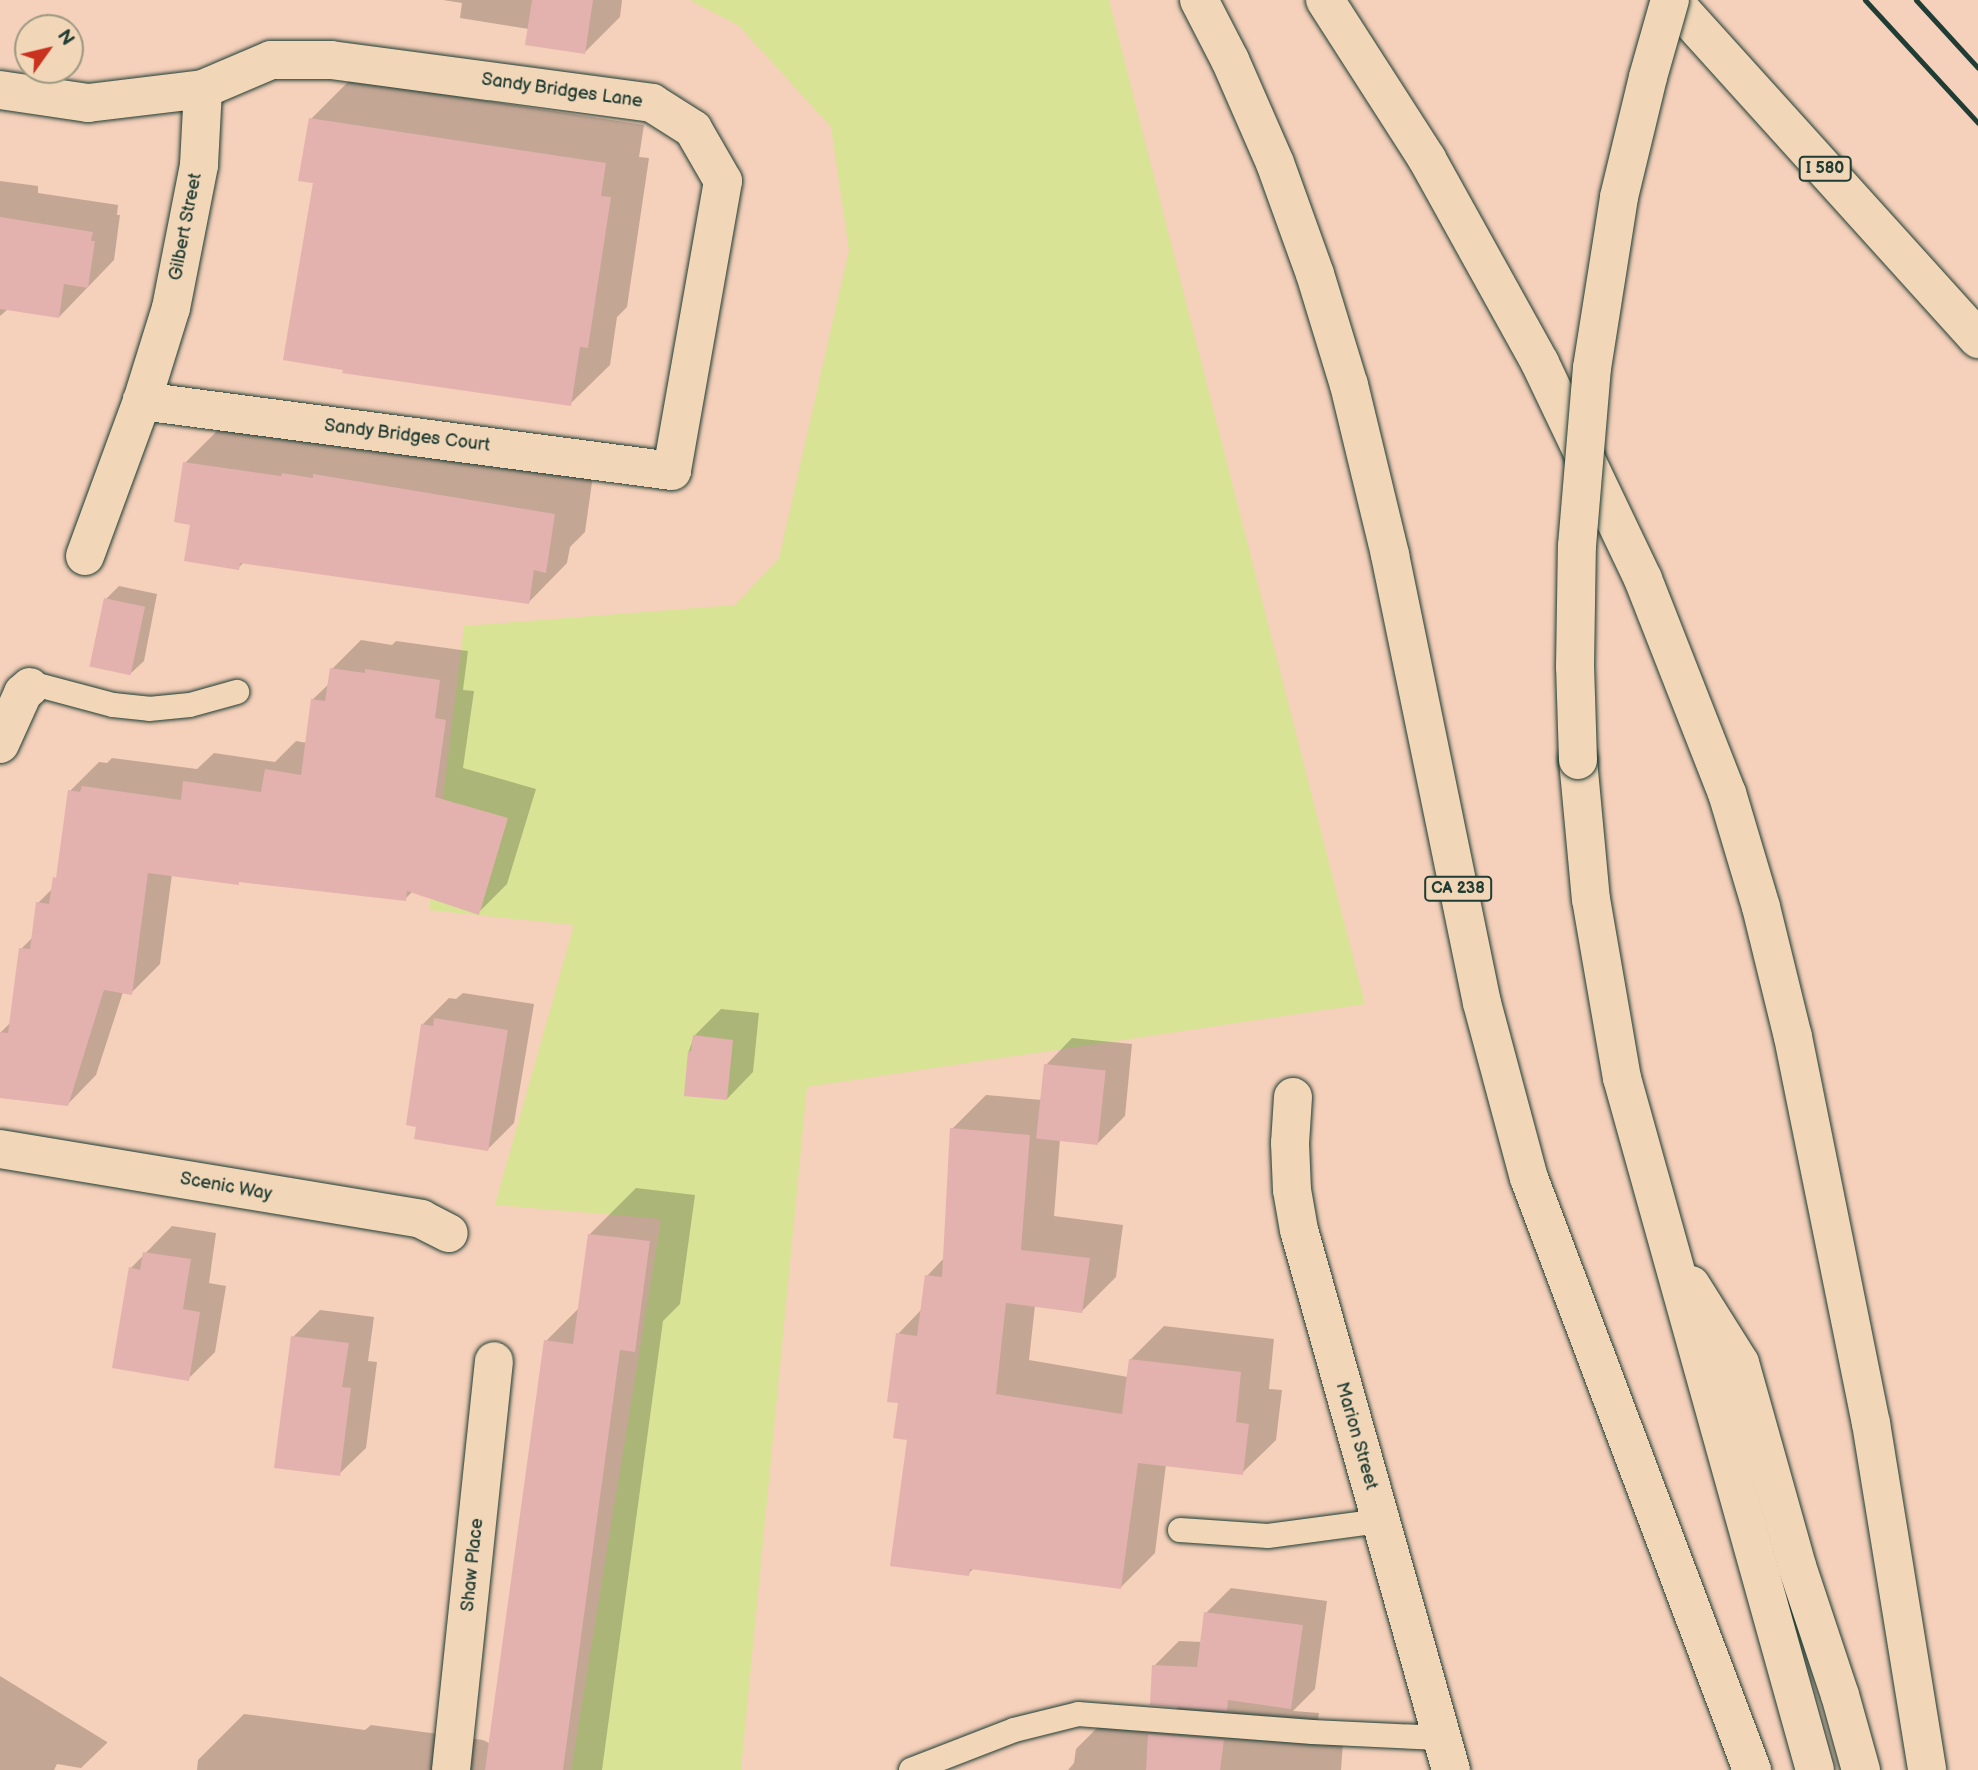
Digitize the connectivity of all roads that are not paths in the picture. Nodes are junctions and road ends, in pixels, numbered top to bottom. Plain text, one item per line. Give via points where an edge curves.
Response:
1 (1199, 0) edge
2 (1325, 0) edge
3 (1671, 0) edge
4 (203, 89) junction
5 (0, 90) edge
6 (1978, 339) edge
7 (142, 401) junction
8 (672, 471) joint
9 (85, 556) dead end
10 (30, 687) joint
11 (237, 692) dead end
12 (0, 744) edge
13 (1293, 1097) dead end
14 (0, 1149) edge
15 (449, 1233) dead end
16 (1669, 1250) junction
17 (495, 1361) dead end
18 (1381, 1521) junction
19 (1180, 1530) dead end
20 (1446, 1754) edge
21 (451, 1770) edge
22 (911, 1770) edge
23 (1752, 1770) edge
24 (1815, 1770) edge
25 (1861, 1770) edge
26 (1927, 1770) edge

1 - 23 main road, CA 238 via 1275,163 1349,385 1390,555 1484,1015 1529,1178
2 - 26 main road via 1427,159 1540,363 1657,611 1727,793 1793,1037 1871,1423
3 - 6 main road, I 580
3 - 16 main road, bridge via 1619,197 1594,345 1577,546 1574,667 1591,899 1610,1018 1635,1131
4 - 5 main road via 88,103
4 - 7 main road, Gilbert Street via 199,165 171,308
4 - 8 main road, Sandy Bridges Lane via 271,60 331,60 652,103 694,129 723,181
7 - 8 main road, Sandy Bridges Court
7 - 9 main road, Gilbert Street
10 - 11 lane via 149,709 190,705
10 - 12 main road
13 - 18 main road, Marion Street via 1290,1143 1298,1230
14 - 15 main road, Scenic Way via 421,1219
16 - 24 main road
16 - 25 main road via 1740,1363
17 - 21 main road, Shaw Place
18 - 19 lane via 1268,1536
18 - 20 main road, Marion Street
20 - 22 lane via 1312,1732 1078,1714 1014,1730

